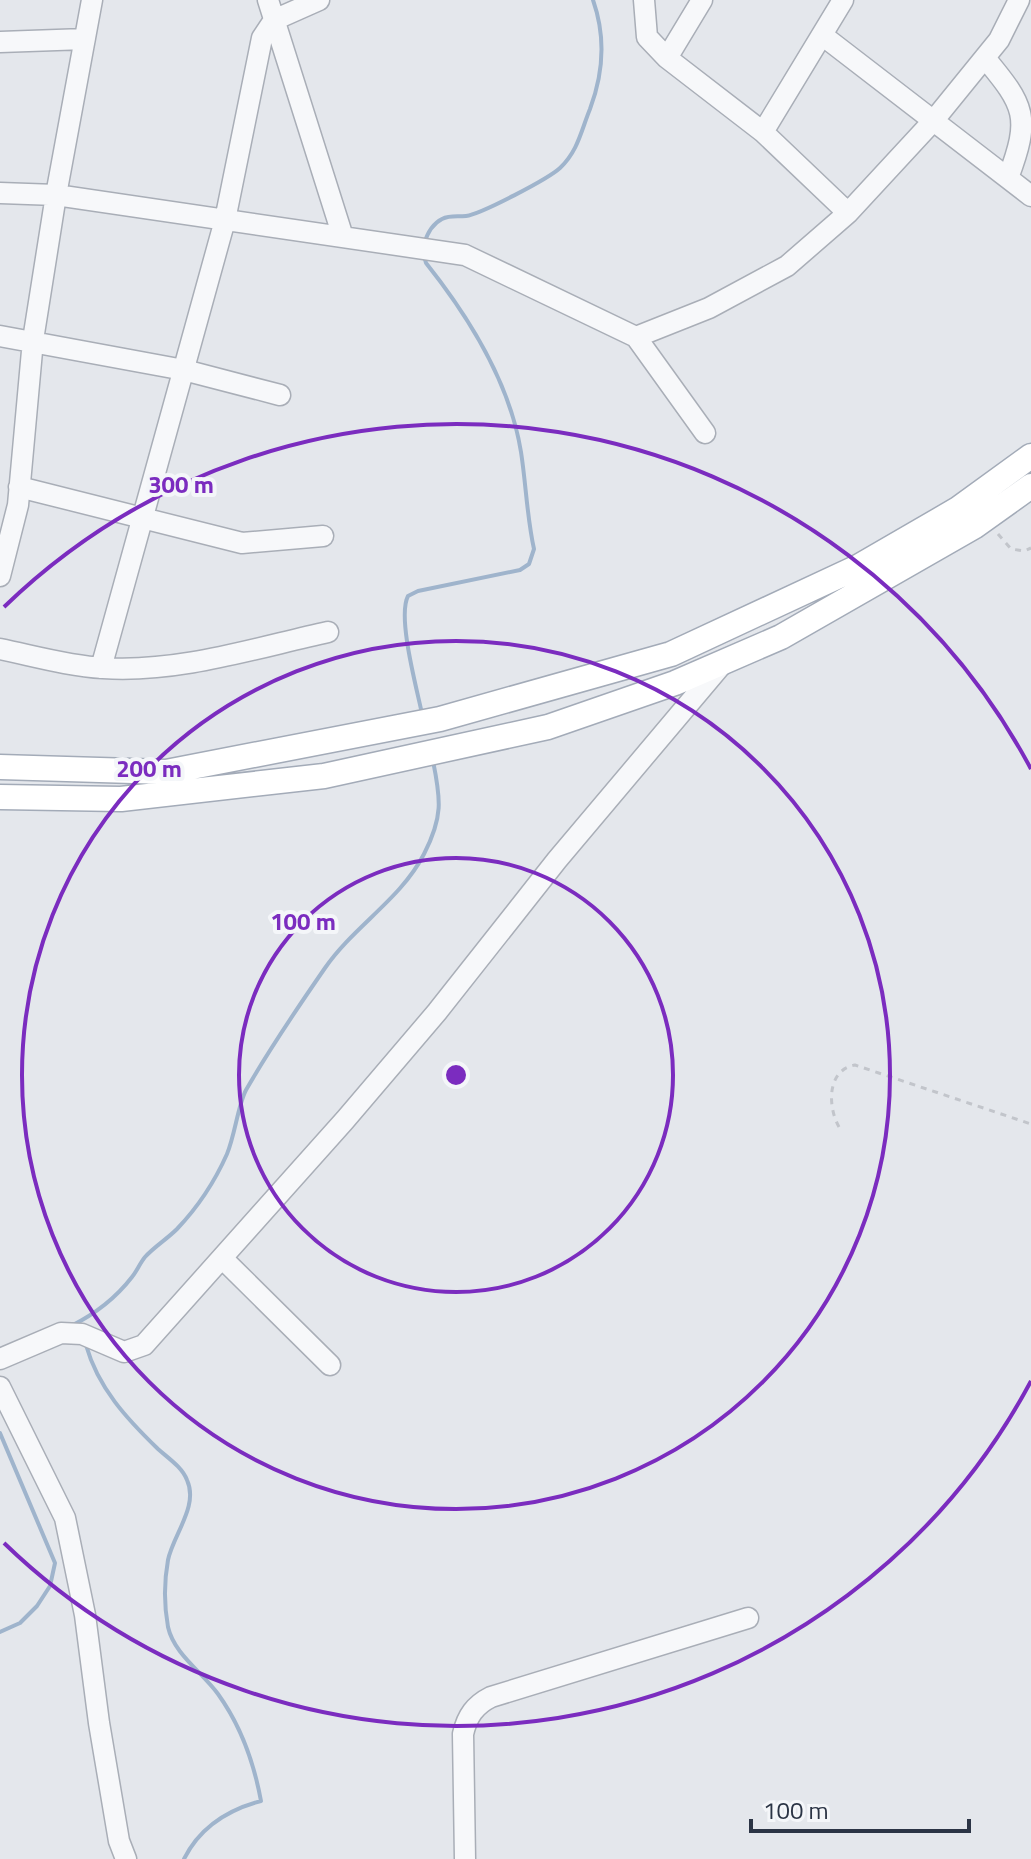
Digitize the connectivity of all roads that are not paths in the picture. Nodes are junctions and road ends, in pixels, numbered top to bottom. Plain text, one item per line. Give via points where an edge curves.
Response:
1 (92, 0) edge
2 (319, 0) edge
3 (644, 0) edge
4 (702, 0) edge
5 (843, 0) edge
6 (1019, 0) edge
7 (271, 10) edge
8 (822, 35) junction
9 (85, 39) junction
10 (0, 42) edge
11 (667, 58) junction
12 (985, 58) junction
13 (934, 120) junction
14 (763, 132) junction
15 (1008, 178) junction
16 (0, 193) edge
17 (56, 195) junction
18 (1031, 196) edge
19 (848, 213) junction
20 (225, 220) junction
21 (343, 237) junction
22 (0, 336) edge
23 (636, 337) junction
24 (33, 340) junction
25 (184, 370) junction
26 (280, 395) dead end
27 (705, 433) dead end
28 (1031, 456) edge
29 (1031, 486) edge
30 (12, 498) edge
31 (143, 517) junction
32 (323, 536) dead end
33 (0, 576) edge
34 (328, 632) dead end
35 (0, 649) edge
36 (723, 663) junction
37 (101, 668) junction
38 (0, 767) edge
39 (0, 797) edge
40 (222, 1258) junction
41 (0, 1359) edge
42 (330, 1365) dead end
43 (0, 1387) edge
44 (748, 1618) dead end
45 (126, 1859) edge
46 (465, 1859) edge

1 - 9 street
2 - 7 street
3 - 11 street via 647,37
4 - 11 street
5 - 8 street
6 - 12 street
7 - 20 street
7 - 21 street
8 - 13 street
8 - 14 street
9 - 10 street
9 - 17 street
11 - 14 street
12 - 13 street
12 - 15 street via 1023,103 1028,118 1027,144
13 - 15 street
13 - 19 street
14 - 19 street
15 - 18 street
16 - 17 street
17 - 20 street
17 - 24 street
19 - 23 street via 787,266 709,308
20 - 21 street
20 - 25 street
21 - 23 street via 465,255
22 - 24 street
23 - 27 street
24 - 25 street
24 - 30 street
25 - 26 street
25 - 31 street
28 - 38 main road via 958,509 858,567 671,654 440,719 166,772
29 - 36 main road via 985,519 781,637
30 - 31 street
30 - 33 street
31 - 32 street via 242,543
31 - 37 street
34 - 37 street via 184,664
35 - 37 street
36 - 39 main road via 548,727 324,776 121,799
36 - 40 street via 437,1012
40 - 41 street via 135,1350 124,1352 72,1332
40 - 42 street
43 - 45 street via 65,1518
44 - 46 street via 483,1701 463,1734

